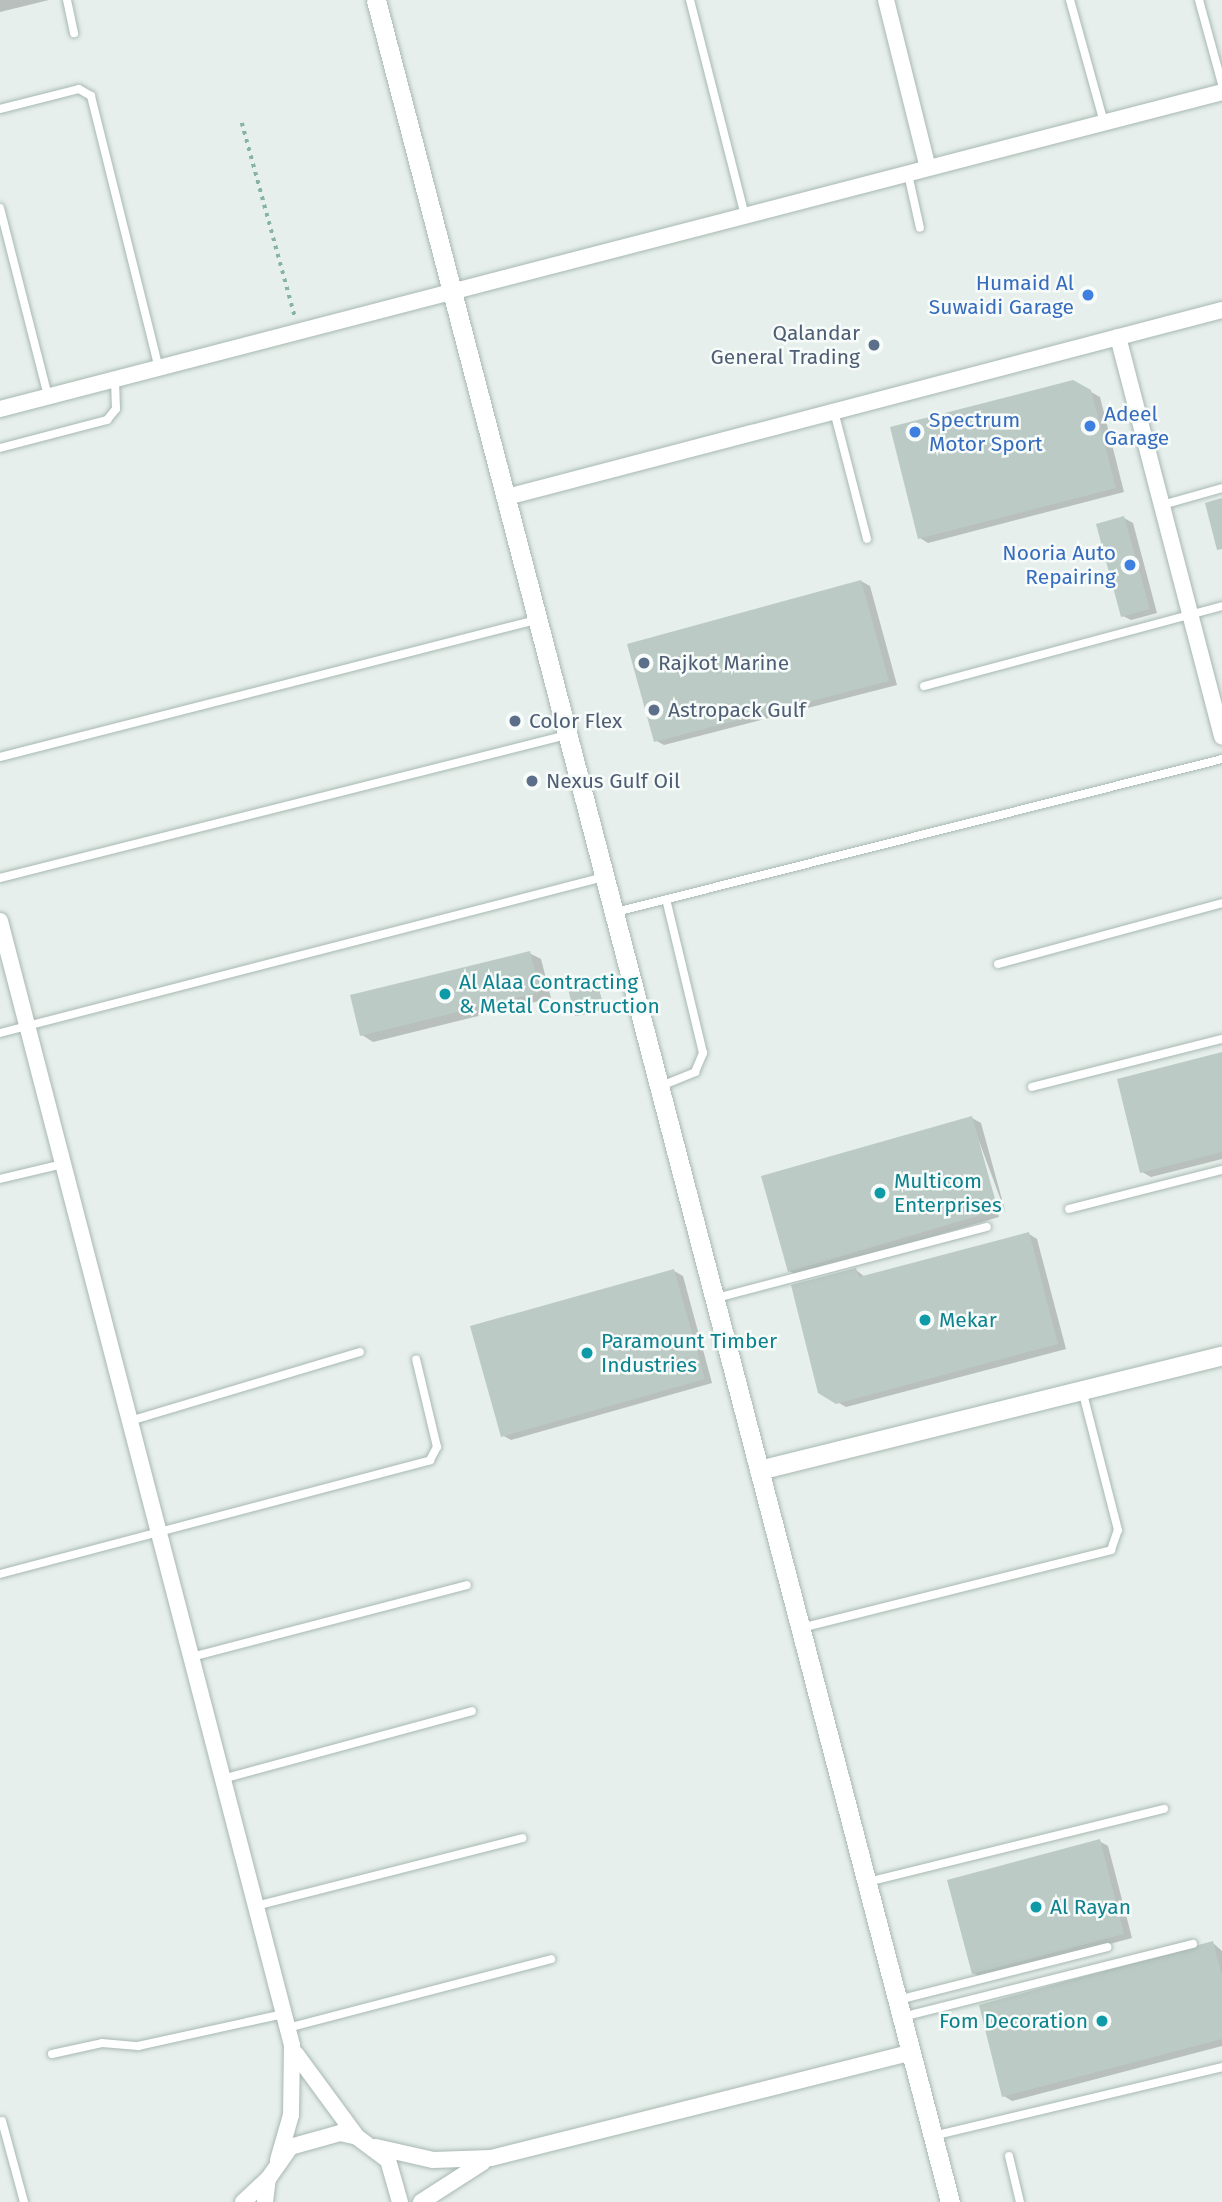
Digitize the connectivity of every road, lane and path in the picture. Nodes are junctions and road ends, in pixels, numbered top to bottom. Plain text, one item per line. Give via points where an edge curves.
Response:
1 (67, 0) edge
2 (376, 0) edge
3 (690, 0) edge
4 (886, 0) edge
5 (1070, 0) edge
6 (1199, 0) edge
7 (74, 33) dead end
8 (1222, 83) edge
9 (1222, 92) edge
10 (0, 108) edge
11 (1104, 122) junction
12 (242, 123) dead end
13 (928, 168) junction
14 (908, 174) junction
15 (0, 208) edge
16 (745, 216) junction
17 (920, 228) dead end
18 (453, 292) junction
19 (1222, 310) edge
20 (299, 332) junction
21 (1118, 337) junction
22 (159, 368) junction
23 (115, 380) junction
24 (48, 397) junction
25 (0, 410) edge
26 (834, 411) junction
27 (0, 448) edge
28 (1222, 488) edge
29 (507, 496) junction
30 (1162, 505) junction
31 (867, 539) dead end
32 (1222, 606) edge
33 (1191, 615) junction
34 (539, 619) junction
35 (924, 685) dead end
36 (570, 735) junction
37 (1222, 737) edge
38 (0, 757) edge
39 (1222, 759) edge
40 (607, 876) junction
41 (0, 877) edge
42 (666, 899) junction
43 (1222, 903) edge
44 (616, 912) junction
45 (0, 921) edge
46 (998, 964) dead end
47 (27, 1026) junction
48 (0, 1033) edge
49 (1222, 1039) edge
50 (661, 1086) junction
51 (1032, 1087) dead end
52 (63, 1164) junction
53 (1222, 1170) edge
54 (0, 1179) edge
55 (1069, 1209) dead end
56 (987, 1227) dead end
57 (716, 1298) junction
58 (360, 1352) dead end
59 (1218, 1355) edge
60 (416, 1359) dead end
61 (1082, 1390) junction
62 (130, 1421) junction
63 (759, 1469) junction
64 (159, 1533) junction
65 (0, 1574) edge
66 (467, 1585) dead end
67 (801, 1628) junction
68 (191, 1657) junction
69 (472, 1711) dead end
70 (222, 1779) junction
71 (1164, 1809) dead end
72 (522, 1838) dead end
73 (867, 1883) junction
74 (256, 1906) junction
75 (1193, 1944) dead end
76 (1107, 1947) dead end
77 (551, 1959) dead end
78 (900, 2009) junction
79 (285, 2021) junction
80 (292, 2045) junction
81 (912, 2053) junction
82 (52, 2054) dead end
83 (1222, 2067) edge
84 (2, 2121) dead end
85 (933, 2136) junction
86 (357, 2137) junction
87 (376, 2147) junction
88 (1009, 2156) dead end
89 (491, 2158) junction
90 (278, 2160) junction
91 (268, 2179) junction
92 (24, 2202) edge
93 (243, 2202) edge
94 (265, 2202) edge
95 (400, 2202) edge
96 (421, 2202) edge
97 (950, 2202) edge
98 (1020, 2202) edge

1 - 7 lane
2 - 18 street
3 - 16 lane
4 - 13 street
5 - 11 lane
6 - 8 lane
9 - 11 street
10 - 22 lane via 79,89 91,96
11 - 13 street
12 - 20 path
13 - 14 street
14 - 16 street
14 - 17 lane
15 - 24 lane
16 - 18 street
18 - 20 street
18 - 29 street
19 - 21 street
20 - 22 street
21 - 26 street
21 - 30 street
22 - 23 street
23 - 24 street
23 - 27 lane via 117,402 107,420
24 - 25 street
26 - 29 street
26 - 31 lane
28 - 30 lane
29 - 34 street
30 - 33 street
32 - 33 lane
33 - 35 lane
33 - 37 street
34 - 36 street
34 - 38 lane
36 - 40 street
36 - 41 lane
39 - 42 lane
40 - 44 street
40 - 47 lane
42 - 44 lane
42 - 50 lane via 704,1053 695,1072
43 - 46 lane
44 - 50 street
45 - 47 street
47 - 48 lane
47 - 52 street
49 - 51 lane
50 - 57 street
52 - 54 lane
52 - 62 street
53 - 55 lane
56 - 57 lane
57 - 63 street
58 - 62 lane
59 - 61 street
60 - 64 lane via 438,1447 430,1460
61 - 63 street
61 - 67 lane via 1118,1530 1111,1550
62 - 64 street
63 - 67 street
64 - 65 lane
64 - 68 street
66 - 68 lane
67 - 73 street
68 - 70 street
69 - 70 lane
70 - 74 street
71 - 73 lane
72 - 74 lane
73 - 78 street
74 - 79 street
75 - 78 lane
76 - 78 lane
77 - 79 lane
78 - 81 street
79 - 80 street
79 - 82 lane via 138,2046 102,2043
80 - 86 street via 320,2094
80 - 90 street via 291,2115
81 - 85 street
81 - 89 street
83 - 85 lane
84 - 92 lane
85 - 97 street
86 - 87 street
86 - 90 street via 322,2133
87 - 89 street via 433,2160
87 - 95 street via 396,2175
88 - 98 lane
89 - 96 street
90 - 91 street
91 - 93 street
91 - 94 street

